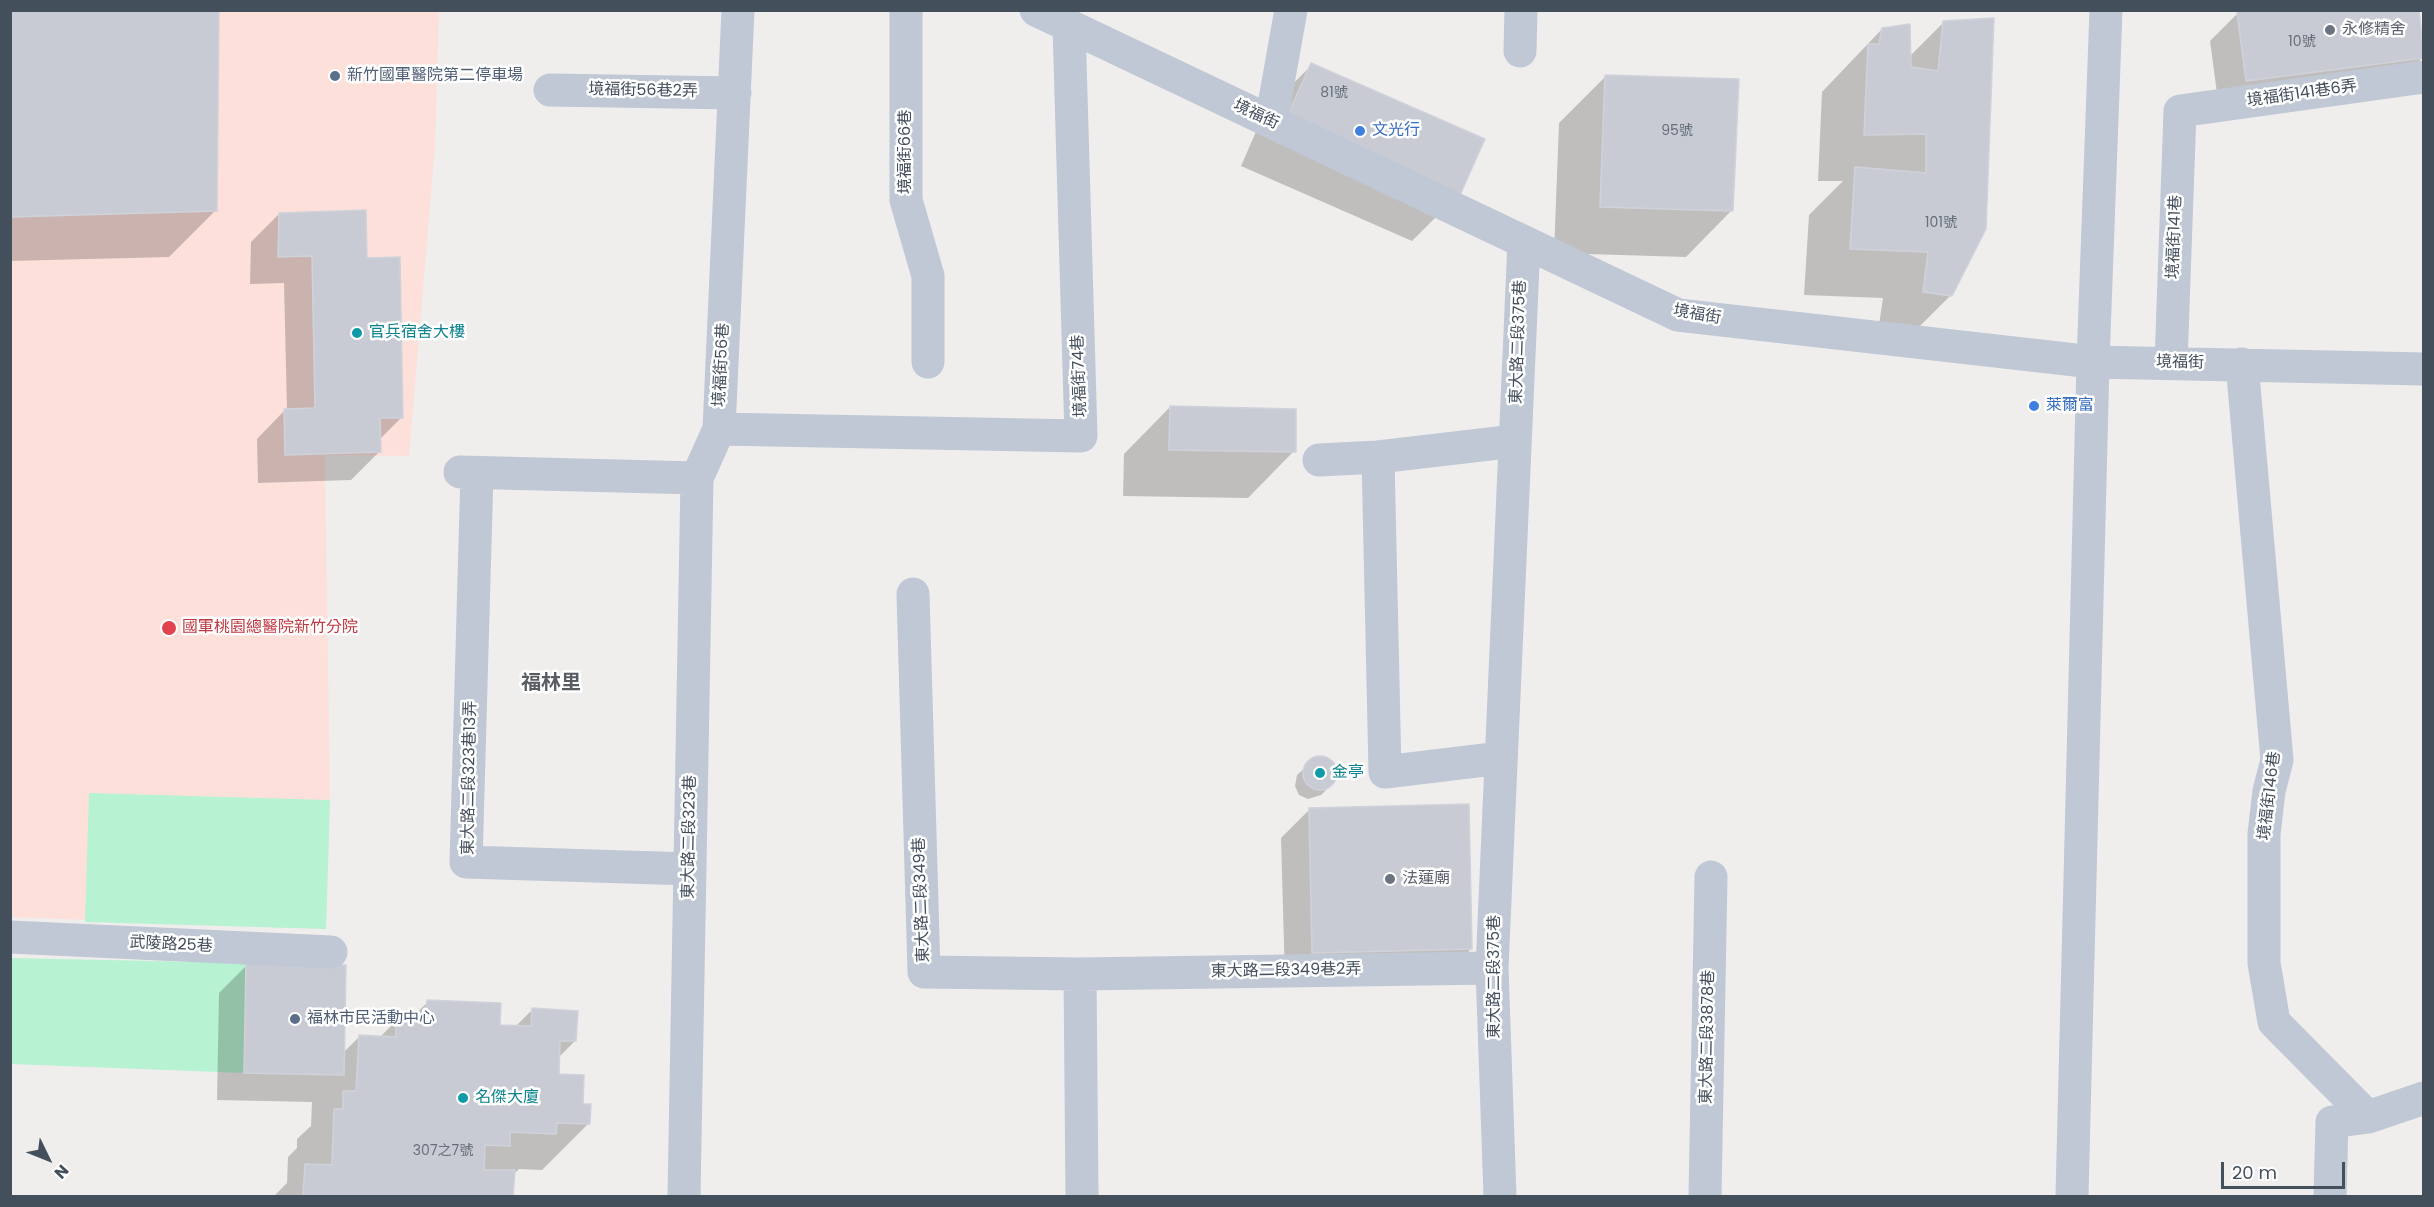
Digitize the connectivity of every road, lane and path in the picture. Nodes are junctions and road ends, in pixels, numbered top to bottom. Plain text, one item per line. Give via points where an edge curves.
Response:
1 (738, 10) edge
2 (906, 10) edge
3 (1036, 10) edge
4 (1291, 10) edge
5 (1521, 10) edge
6 (2106, 10) edge
7 (1069, 26) junction
8 (1520, 51) dead end
9 (2424, 77) edge
10 (550, 90) dead end
11 (735, 93) junction
12 (2180, 111) joint
13 (1270, 122) junction
14 (1524, 242) junction
15 (928, 362) dead end
16 (2093, 362) junction
17 (2171, 363) junction
18 (2242, 364) junction
19 (2424, 369) edge
20 (719, 429) junction
21 (1515, 441) junction
22 (1378, 456) junction
23 (1319, 460) dead end
24 (696, 478) junction
25 (914, 594) dead end
26 (1502, 758) junction
27 (690, 869) junction
28 (1711, 877) dead end
29 (10, 937) edge
30 (331, 952) dead end
31 (1492, 968) junction
32 (1080, 974) junction
33 (2424, 1098) edge
34 (2368, 1117) junction
35 (684, 1197) edge
36 (1082, 1197) edge
37 (1500, 1197) edge
38 (1705, 1197) edge
39 (2072, 1197) edge
40 (2330, 1197) edge

1 - 11 street, 境福街56巷
2 - 15 street, 境福街66巷 via 906,200 927,276
3 - 7 street, 境福街
4 - 13 street
5 - 8 street
6 - 16 street
7 - 13 street, 境福街
7 - 20 street, 境福街74巷 via 1081,436
9 - 12 street, 境福街141巷6弄
10 - 11 street, 境福街56巷2弄
11 - 20 street, 境福街56巷
12 - 17 street, 境福街141巷
13 - 14 street, 境福街
14 - 16 street, 境福街 via 1678,315
14 - 21 street, 東大路二段375巷
16 - 17 street, 境福街
16 - 39 street
17 - 18 street, 境福街
18 - 19 street, 境福街
18 - 34 street, 境福街146巷 via 2277,760 2264,834 2264,963 2274,1022
20 - 24 street, 境福街56巷
21 - 22 street
21 - 26 street, 東大路二段375巷
22 - 23 street
22 - 26 street via 1385,772
24 - 27 street, 東大路二段323巷
24 - 27 street, 東大路二段323巷13弄 via 469,473 466,862
25 - 32 street, 東大路二段349巷 via 924,972
26 - 31 street, 東大路二段375巷
27 - 35 street, 東大路二段323巷
28 - 38 street, 東大路二段3878巷
29 - 30 street, 武陵路25巷
31 - 32 street, 東大路二段349巷2弄
31 - 37 street, 東大路二段375巷
32 - 36 street
33 - 34 street
34 - 40 street via 2332,1122

